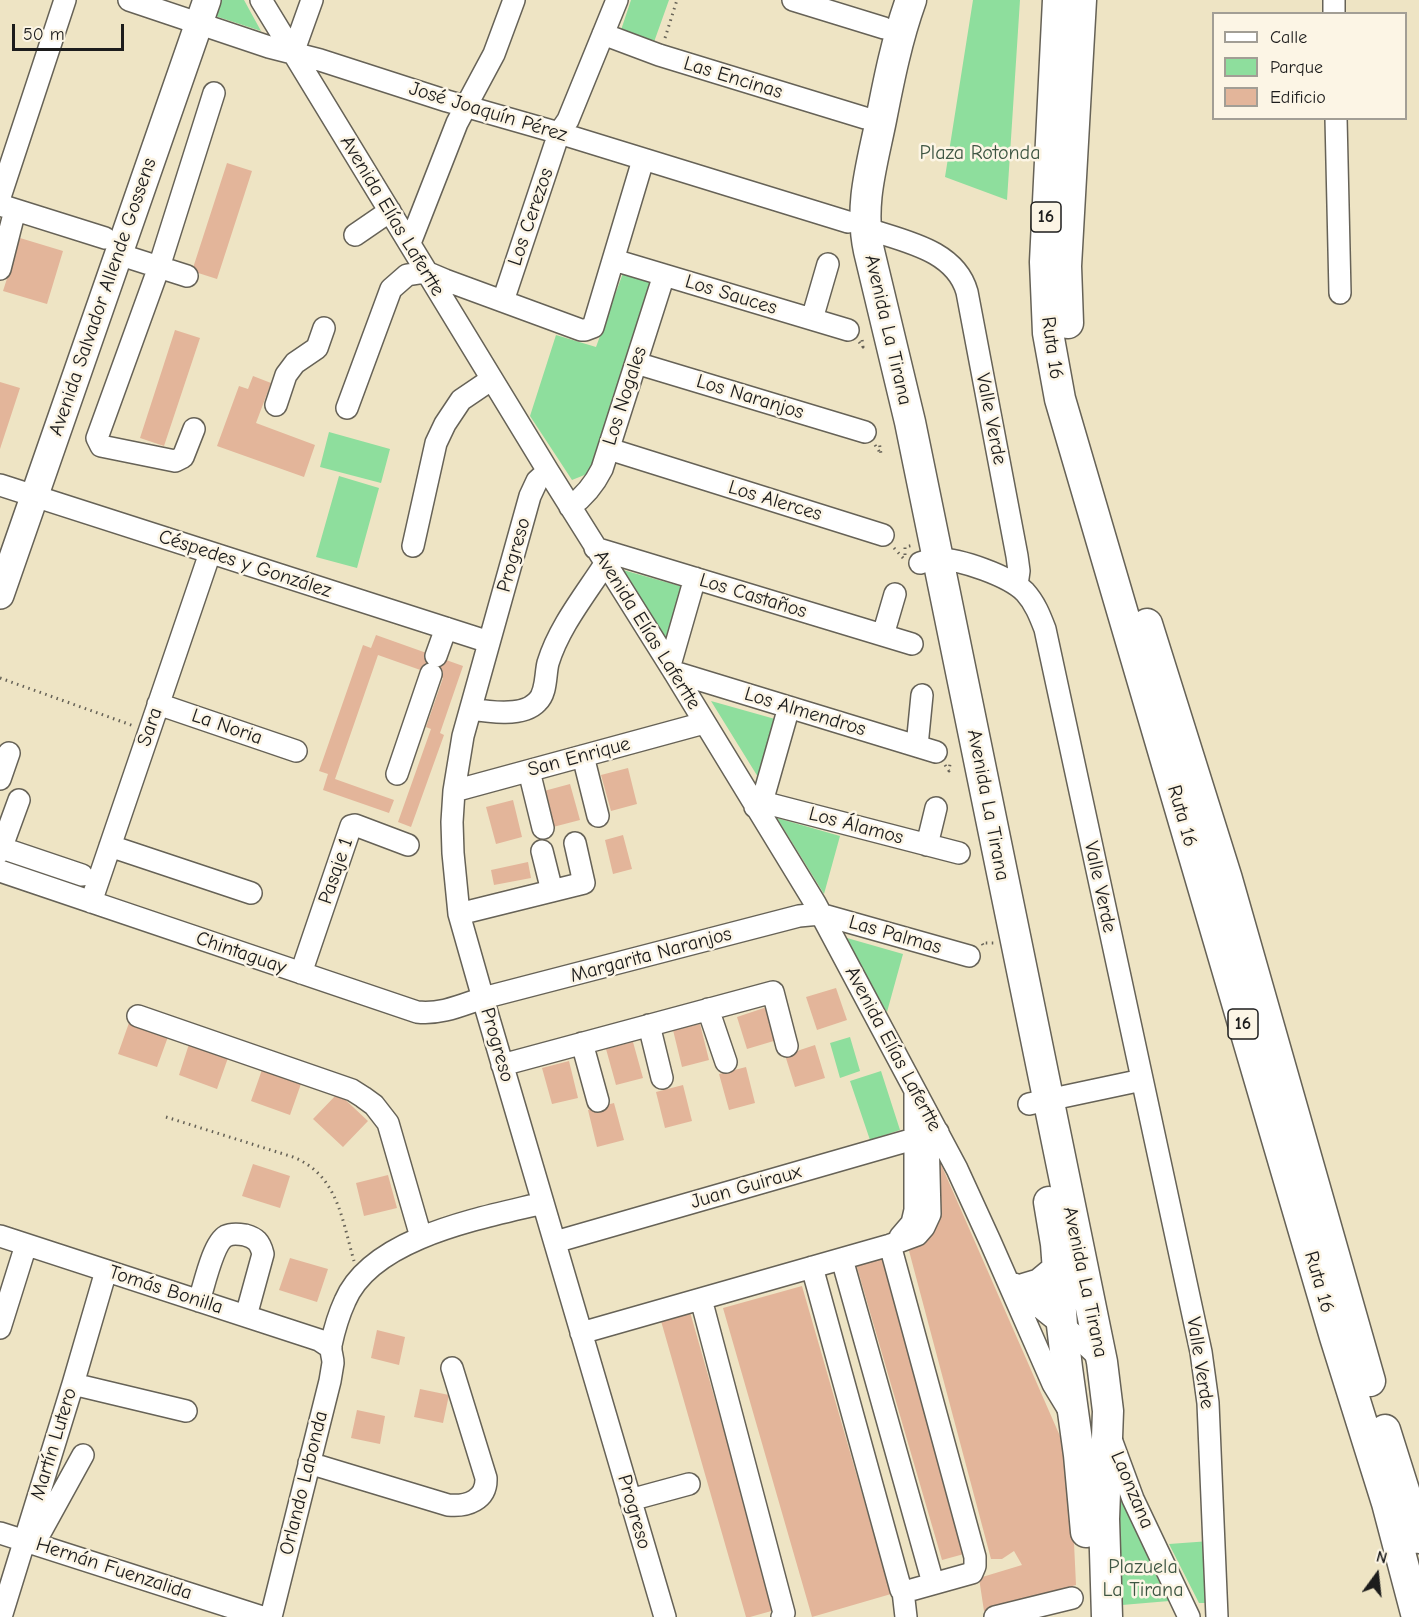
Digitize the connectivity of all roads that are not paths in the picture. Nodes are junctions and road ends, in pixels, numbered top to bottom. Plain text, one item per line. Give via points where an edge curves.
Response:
1 (65, 0) edge
2 (129, 0) edge
3 (261, 0) edge
4 (312, 0) edge
5 (617, 0) edge
6 (793, 0) edge
7 (892, 0) edge
8 (911, 0) edge
9 (1058, 0) edge
10 (1080, 0) edge
11 (511, 1) edge
12 (855, 9) edge
13 (194, 10) edge
14 (884, 28) junction
15 (603, 34) junction
16 (293, 53) junction
17 (214, 93) dead end
18 (466, 106) junction
19 (865, 118) junction
20 (1336, 120) edge
21 (559, 133) junction
22 (643, 160) junction
23 (5, 204) edge
24 (390, 212) junction
25 (856, 225) junction
26 (355, 235) dead end
27 (410, 243) junction
28 (111, 246) junction
29 (614, 260) junction
30 (828, 264) dead end
31 (159, 267) junction
32 (0, 269) edge
33 (426, 272) junction
34 (664, 275) junction
35 (187, 276) dead end
36 (1340, 293) dead end
37 (503, 301) junction
38 (812, 319) junction
39 (324, 328) dead end
40 (848, 330) dead end
41 (636, 363) junction
42 (492, 380) junction
43 (276, 405) dead end
44 (347, 408) dead end
45 (194, 429) dead end
46 (865, 432) dead end
47 (609, 449) junction
48 (548, 471) junction
49 (17, 490) edge
50 (570, 507) junction
51 (883, 535) road end
52 (0, 538) edge
53 (413, 546) dead end
54 (210, 553) junction
55 (600, 556) junction
56 (925, 556) junction
57 (695, 578) junction
58 (1017, 585) junction
59 (894, 594) dead end
60 (0, 595) edge
61 (446, 627) junction
62 (884, 635) junction
63 (489, 642) junction
64 (912, 644) dead end
65 (672, 669) junction
66 (922, 695) dead end
67 (158, 704) junction
68 (789, 707) junction
69 (471, 709) junction
70 (704, 723) junction
71 (296, 751) dead end
72 (9, 753) dead end
73 (583, 756) junction
74 (529, 771) junction
75 (396, 774) dead end
76 (0, 779) edge
77 (454, 791) junction
78 (20, 800) dead end
79 (759, 804) junction
80 (936, 808) dead end
81 (598, 816) dead end
82 (543, 828) dead end
83 (575, 843) dead end
84 (408, 844) dead end
85 (927, 845) junction
86 (110, 846) junction
87 (1, 850) edge
88 (542, 851) dead end
89 (959, 853) dead end
90 (0, 871) edge
91 (82, 875) dead end
92 (552, 891) junction
93 (250, 893) dead end
94 (91, 902) junction
95 (459, 914) junction
96 (820, 914) junction
97 (969, 956) dead end
98 (301, 973) junction
99 (483, 998) junction
100 (708, 1009) junction
101 (138, 1016) dead end
102 (649, 1025) junction
103 (582, 1043) junction
104 (787, 1047) dead end
105 (726, 1062) dead end
106 (502, 1065) junction
107 (662, 1078) dead end
108 (1142, 1080) junction
109 (598, 1101) dead end
110 (1038, 1102) junction
111 (927, 1135) junction
112 (543, 1203) junction
113 (0, 1236) edge
114 (421, 1237) junction
115 (555, 1242) junction
116 (26, 1245) junction
117 (890, 1245) junction
118 (842, 1258) junction
119 (812, 1267) junction
120 (1058, 1269) junction
121 (106, 1270) junction
122 (1013, 1283) junction
123 (701, 1299) junction
124 (199, 1301) junction
125 (246, 1316) junction
126 (1062, 1324) junction
127 (0, 1328) edge
128 (581, 1333) junction
129 (331, 1348) junction
130 (1102, 1362) junction
131 (452, 1368) dead end
132 (72, 1384) junction
133 (186, 1411) dead end
134 (1074, 1418) junction
135 (1108, 1428) junction
136 (83, 1455) dead end
137 (309, 1463) junction
138 (689, 1484) dead end
139 (630, 1500) junction
140 (0, 1533) edge
141 (1419, 1539) edge
142 (29, 1542) junction
143 (933, 1583) junction
144 (903, 1591) junction
145 (1081, 1608) edge
146 (209, 1609) edge
147 (1, 1617) edge
148 (262, 1617) edge
149 (271, 1617) edge
150 (664, 1617) edge
151 (782, 1617) edge
152 (906, 1617) edge
153 (995, 1617) edge
154 (1107, 1617) edge
155 (1189, 1617) edge
156 (1217, 1617) edge
157 (1417, 1617) edge

1 - 23 street
2 - 13 street, José Joaquín Pérez
3 - 16 street, Avenida Elías Lafertte
4 - 16 street
5 - 15 street, Los Cerezos
6 - 12 street
7 - 14 highway, Avenida La Tirana
8 - 25 highway, Avenida La Tirana via 894,56 865,204
9 - 157 highway, Ruta 16 / 16 via 1044,262 1048,333 1060,399 1387,1503
10 - 141 highway, Ruta 16 / 16 via 1066,266 1068,331 1079,395 1227,879
11 - 18 street via 494,54
12 - 14 street
13 - 16 street, José Joaquín Pérez via 269,47
13 - 28 main road, Avenida Salvador Allende Gossens
14 - 19 highway, Avenida La Tirana
15 - 19 street, Las Encinas
15 - 21 street, Los Cerezos
16 - 18 street, José Joaquín Pérez
16 - 24 street, Avenida Elías Lafertte
17 - 31 street
18 - 21 street, José Joaquín Pérez
18 - 27 street
19 - 25 highway, Avenida La Tirana via 850,192
20 - 36 street
21 - 22 street, José Joaquín Pérez
21 - 37 street, Los Cerezos
22 - 25 street, José Joaquín Pérez
22 - 29 street
23 - 28 street
23 - 32 street
24 - 26 street
24 - 27 street, Avenida Elías Lafertte
25 - 56 highway, Avenida La Tirana via 852,252
25 - 58 street, Valle Verde via 929,251 954,268 962,279 1017,556
27 - 33 street, Avenida Elías Lafertte
28 - 31 street
28 - 49 main road, Avenida Salvador Allende Gossens
29 - 34 street, Los Sauces
29 - 37 street via 590,329 581,330
30 - 38 street
31 - 35 street
31 - 45 street via 97,438 101,446 175,461 183,457
33 - 37 street
33 - 42 street, Avenida Elías Lafertte
33 - 44 street via 407,275 391,289
34 - 38 street, Los Sauces
34 - 41 street, Los Nogales
38 - 40 street, Los Sauces
39 - 43 street via 317,348 286,375
41 - 46 street, Los Naranjos
41 - 47 street, Los Nogales
42 - 48 street, Avenida Elías Lafertte
42 - 53 street via 461,400 445,424 436,443
47 - 50 street, Los Nogales via 592,487
47 - 51 street, Los Alerces
48 - 50 street, Avenida Elías Lafertte
48 - 63 street, Progreso via 537,481 530,496
49 - 52 main road, Avenida Salvador Allende Gossens
49 - 54 street, Céspedes y González
49 - 60 main road, Avenida Salvador Allende Gossens
50 - 55 street, Avenida Elías Lafertte
54 - 61 street, Céspedes y González
54 - 67 street, Sara
55 - 57 street, Los Castaños
55 - 65 street, Avenida Elías Lafertte
55 - 69 street via 555,644 539,701 509,712
56 - 58 street via 978,568
56 - 110 highway, Avenida La Tirana
57 - 62 street, Los Castaños
57 - 65 street
58 - 108 street, Valle Verde via 1034,603 1045,629
59 - 62 street
61 - 63 street, Céspedes y González
61 - 75 street
62 - 64 street, Los Castaños
63 - 69 street, Progreso
65 - 68 street, Los Almendros
65 - 70 street, Avenida Elías Lafertte
66 - 68 street, Los Almendros via 927,749
67 - 71 street, La Noria
67 - 86 street, Sara
68 - 79 street
69 - 77 street, Progreso
70 - 73 street, San Enrique
70 - 79 street, Avenida Elías Lafertte
72 - 76 street
73 - 74 street, San Enrique
73 - 81 street
74 - 77 street, San Enrique
74 - 82 street
77 - 95 street, Progreso via 453,853
78 - 87 street
79 - 85 street, Los Álamos
79 - 96 street, Avenida Elías Lafertte
80 - 85 street
83 - 92 street via 584,883
84 - 98 street, Pasaje 1 via 351,826
85 - 89 street, Los Álamos
86 - 93 street
86 - 94 street, Sara
87 - 91 street
88 - 92 street
90 - 94 street, Chintaguay
92 - 95 street
94 - 98 street, Chintaguay
95 - 99 street, Progreso
96 - 97 street, Las Palmas
96 - 99 street, Margarita Naranjos via 799,916
96 - 111 street, Avenida Elías Lafertte via 915,1089
98 - 99 street, Chintaguay via 417,1012 438,1012
99 - 106 street, Progreso
100 - 102 street
100 - 104 street via 772,992
100 - 105 street
101 - 114 street via 363,1096 388,1123
102 - 103 street
102 - 107 street
103 - 106 street
103 - 109 street
106 - 112 street, Progreso
108 - 110 street
108 - 156 street, Valle Verde via 1205,1376
110 - 120 highway, Avenida La Tirana
110 - 130 highway, Avenida La Tirana
111 - 115 street, Juan Guiraux
111 - 117 street via 912,1223
111 - 122 street, Avenida Elías Lafertte via 975,1207
112 - 114 street
112 - 115 street, Progreso
113 - 116 street, Tomás Bonilla
114 - 129 street, Orlando Labonda via 370,1266 359,1277 344,1303
115 - 128 street, Progreso
116 - 121 street, Tomás Bonilla
116 - 127 street
117 - 118 street
117 - 143 street via 975,1557 972,1573
118 - 119 street
118 - 143 street
119 - 123 street
119 - 144 street
120 - 122 highway via 1040,1284
120 - 126 highway, Avenida La Tirana
121 - 124 street, Tomás Bonilla
121 - 132 street, Martín Lutero
122 - 126 street, Avenida Elías Lafertte
122 - 134 street, Avenida Elías Lafertte via 1053,1384
123 - 128 street
123 - 151 street via 784,1612
124 - 125 street, Tomás Bonilla
124 - 125 street via 218,1244 226,1236 238,1233 253,1237 262,1254
125 - 129 street, Tomás Bonilla via 319,1340
126 - 130 street, Avenida Elías Lafertte
126 - 134 highway, Avenida La Tirana
128 - 139 street, Progreso
129 - 137 street, Orlando Labonda via 332,1371
130 - 135 highway, Avenida La Tirana
131 - 137 street via 486,1478 484,1491 477,1500 448,1505
132 - 133 street
132 - 142 street, Martín Lutero
134 - 135 street
134 - 145 highway, Avenida La Tirana via 1083,1494
135 - 154 highway, Avenida La Tirana via 1104,1520
135 - 155 street, Laonzana via 1133,1499
136 - 142 street
137 - 149 street, Orlando Labonda
138 - 139 street
139 - 150 street, Progreso
140 - 142 street, Hernán Fuenzalida
142 - 146 street, Hernán Fuenzalida
142 - 147 street, Martín Lutero
143 - 144 street
144 - 152 street
145 - 153 street
146 - 148 street, Hernán Fuenzalida

